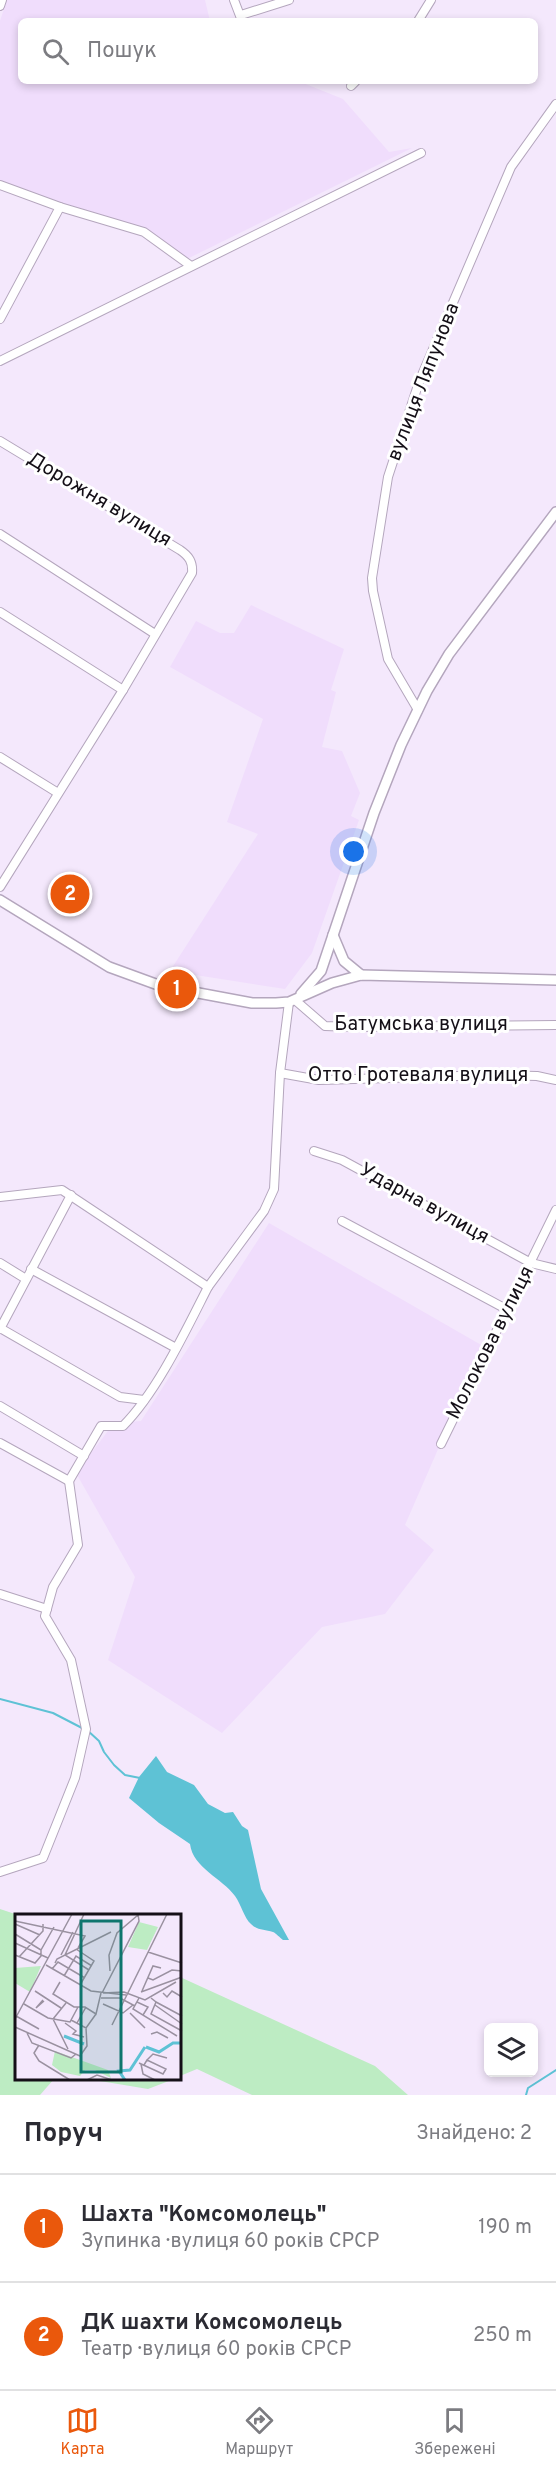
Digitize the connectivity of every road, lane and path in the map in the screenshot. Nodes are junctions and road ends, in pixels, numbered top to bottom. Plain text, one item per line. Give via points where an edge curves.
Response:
1 (2, 0) edge
2 (234, 0) edge
3 (289, 0) edge
4 (431, 0) edge
5 (0, 6) edge
6 (242, 18) edge
7 (420, 18) edge
8 (556, 104) edge
9 (421, 153) dead end
10 (0, 185) edge
11 (59, 210) junction
12 (192, 266) junction
13 (0, 319) edge
14 (0, 361) edge
15 (0, 441) edge
16 (556, 512) edge
17 (0, 534) edge
18 (0, 612) edge
19 (155, 634) junction
20 (123, 690) junction
21 (418, 710) junction
22 (0, 757) edge
23 (58, 793) junction
24 (0, 887) edge
25 (0, 900) edge
26 (333, 934) junction
27 (361, 975) junction
28 (556, 980) edge
29 (292, 1001) junction
30 (556, 1025) edge
31 (280, 1073) junction
32 (556, 1080) edge
33 (314, 1151) dead end
34 (70, 1195) junction
35 (0, 1197) edge
36 (556, 1210) edge
37 (342, 1221) dead end
38 (0, 1263) edge
39 (531, 1263) junction
40 (31, 1269) junction
41 (556, 1269) edge
42 (26, 1279) junction
43 (208, 1287) junction
44 (508, 1310) junction
45 (0, 1329) edge
46 (176, 1348) junction
47 (144, 1400) junction
48 (0, 1406) edge
49 (0, 1443) edge
50 (441, 1444) dead end
51 (84, 1456) junction
52 (69, 1481) junction
53 (0, 1594) edge
54 (47, 1609) junction
55 (0, 1872) edge

1 - 5 street
2 - 6 street
3 - 6 street
4 - 7 street
8 - 21 street, вулиця Ляпунова via 508,173 419,382 388,477 373,591 388,659
9 - 12 street
10 - 11 street
11 - 12 street via 144,232
11 - 13 street
12 - 14 street
15 - 19 street, Дорожня вулиця via 180,549 190,559 192,573
16 - 21 street via 449,654
17 - 19 street
18 - 20 street
19 - 20 street
20 - 23 street
21 - 26 street via 374,813
22 - 23 street
23 - 24 street
25 - 29 street via 109,967 142,981 252,1003
26 - 27 street via 344,961
26 - 29 street via 321,971
27 - 28 street
27 - 29 street
29 - 30 street, Батумська вулиця via 325,1026
29 - 31 street
31 - 32 street, Отто Гротеваля вулиця via 319,1080 494,1075
31 - 43 street via 274,1189 264,1211
33 - 39 street, Ударна вулиця via 342,1160
34 - 35 street via 62,1190
34 - 40 street
34 - 43 street
36 - 39 street, Молокова вулиця
37 - 44 street
38 - 42 street
39 - 41 street, Ударна вулиця
39 - 44 street, Молокова вулиця
40 - 42 street
40 - 46 street
42 - 45 street
43 - 46 street
44 - 50 street, Молокова вулиця
45 - 47 street via 120,1397
46 - 47 street
47 - 51 street via 123,1426 101,1426
48 - 51 street
49 - 52 street
51 - 52 street
52 - 54 street via 78,1545 53,1587
53 - 54 street
54 - 55 street via 45,1616 71,1660 86,1729 75,1778 43,1858

